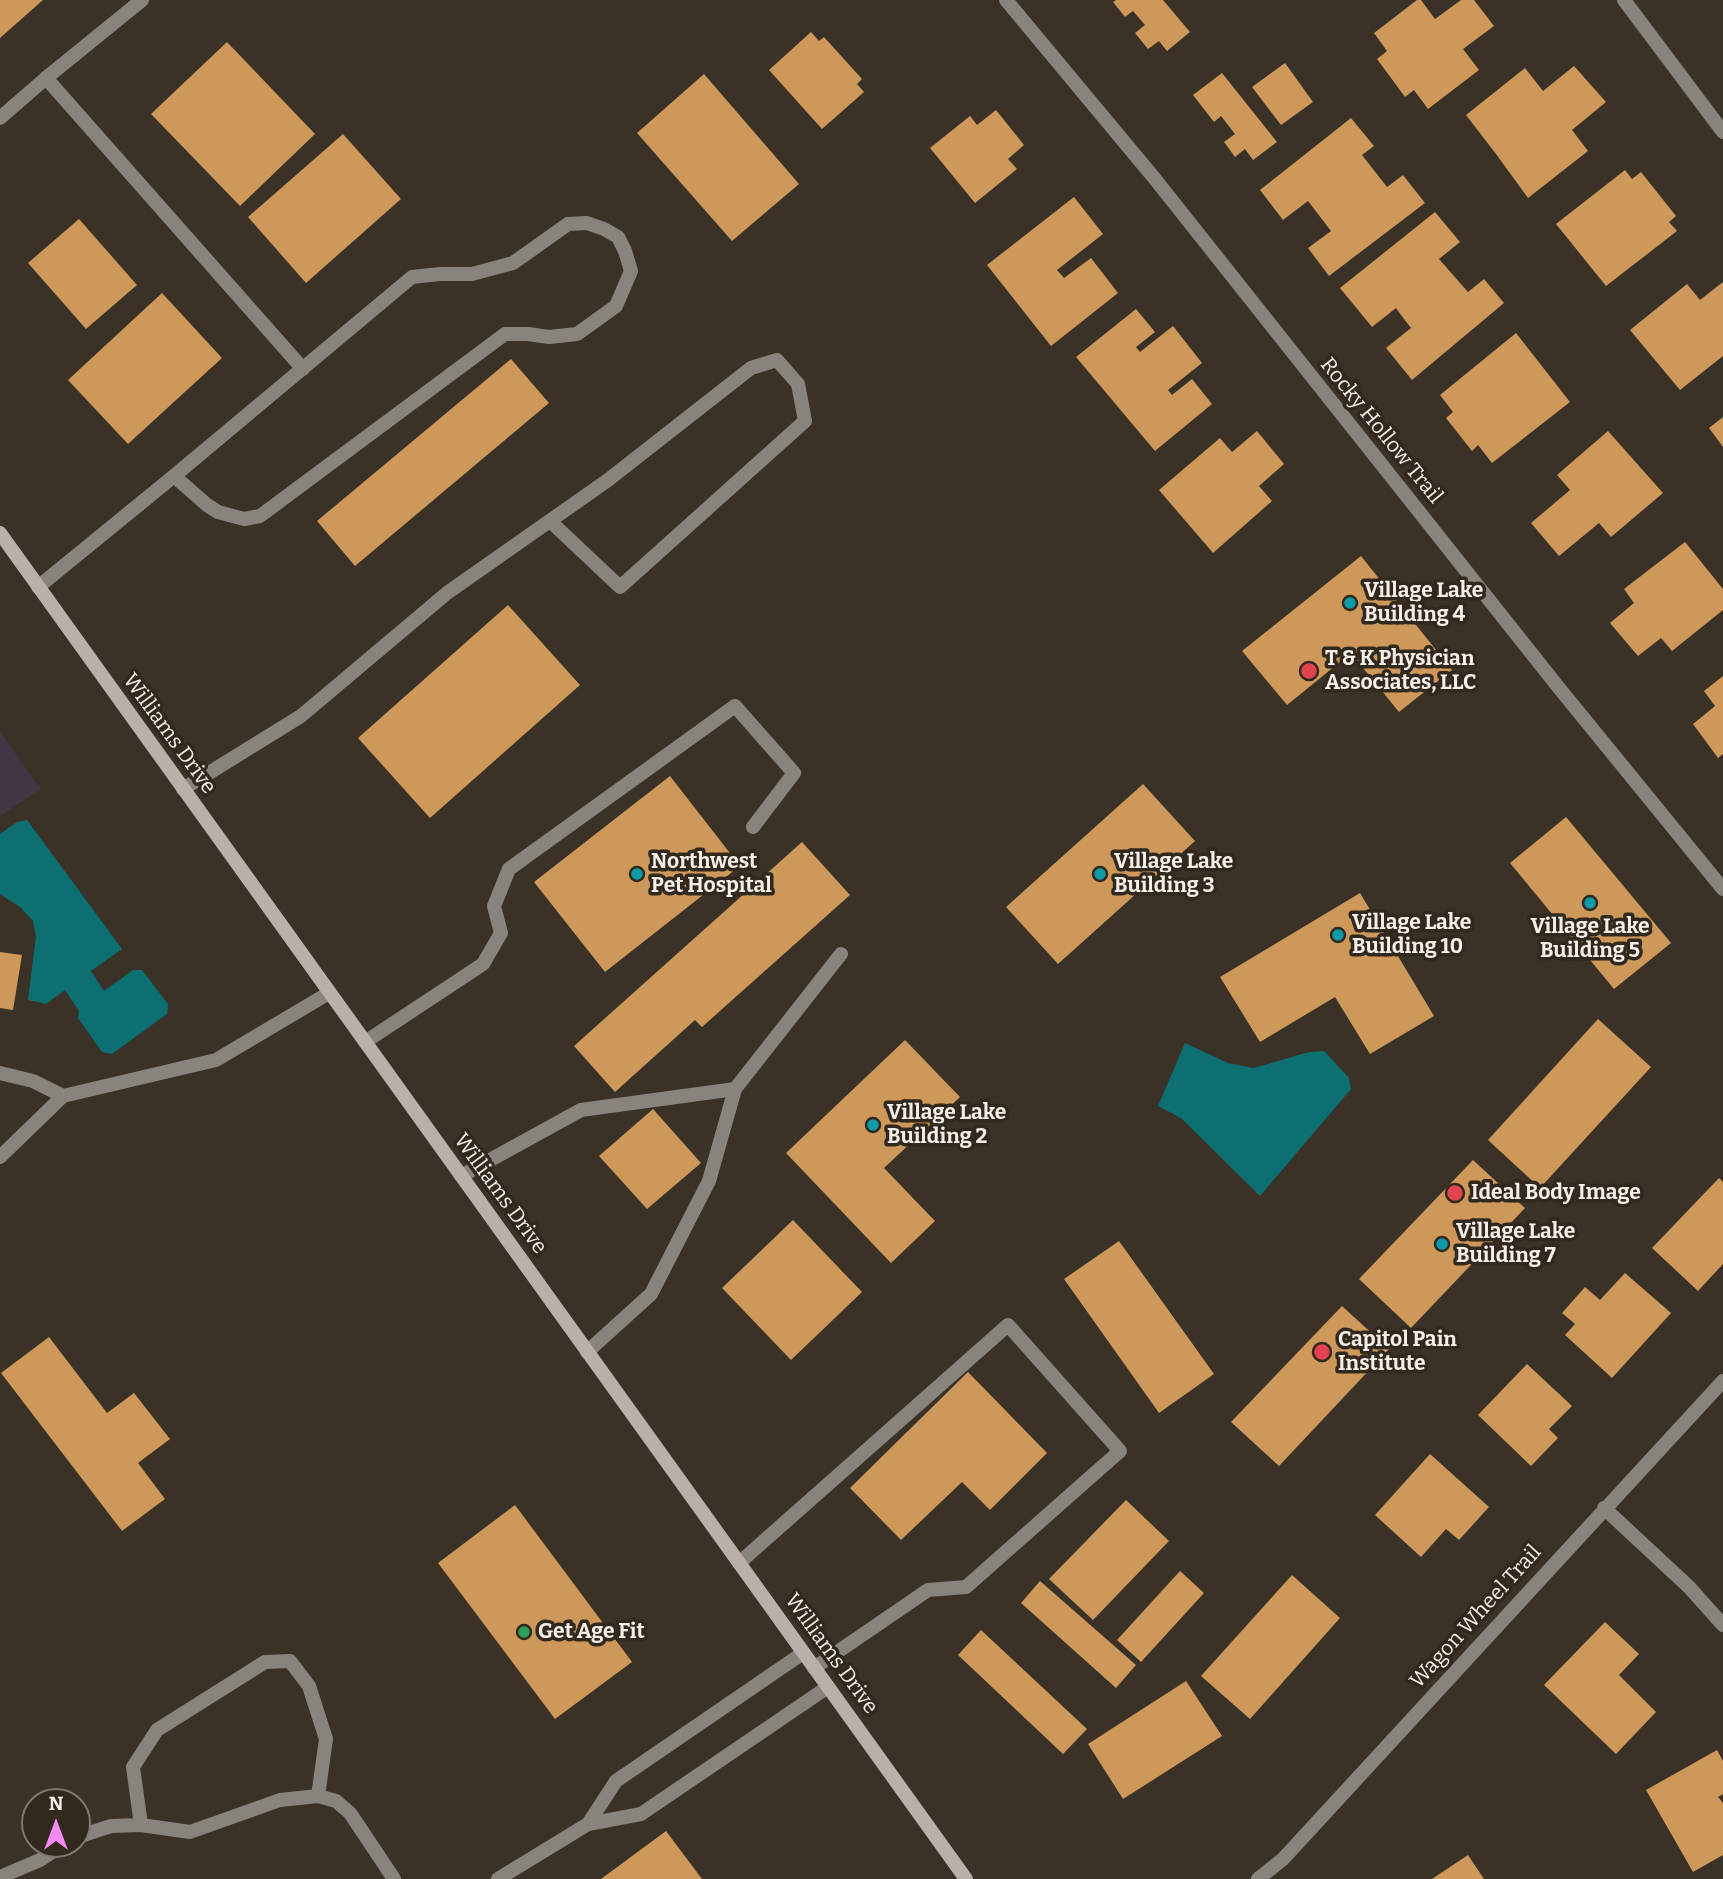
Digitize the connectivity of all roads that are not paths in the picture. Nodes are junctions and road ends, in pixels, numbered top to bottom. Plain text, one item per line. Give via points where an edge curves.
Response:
1 (142, 0) edge
2 (1006, 0) edge
3 (1624, 0) edge
4 (46, 78) junction
5 (0, 118) edge
6 (1723, 132) edge
7 (303, 369) junction
8 (174, 476) junction
9 (550, 521) junction
10 (0, 533) edge
11 (38, 587) junction
12 (183, 789) junction
13 (752, 827) dead end
14 (1723, 889) edge
15 (841, 954) dead end
16 (330, 993) junction
17 (365, 1042) junction
18 (0, 1073) edge
19 (735, 1089) junction
20 (63, 1096) junction
21 (0, 1157) edge
22 (461, 1176) junction
23 (587, 1352) junction
24 (1723, 1381) edge
25 (1604, 1508) junction
26 (739, 1563) junction
27 (1723, 1625) edge
28 (803, 1653) junction
29 (814, 1668) junction
30 (828, 1687) junction
31 (318, 1796) junction
32 (588, 1824) junction
33 (141, 1825) junction
34 (91, 1832) edge
35 (43, 1858) edge
36 (0, 1877) edge
37 (394, 1879) edge
38 (498, 1879) edge
39 (966, 1879) edge
40 (1258, 1879) edge

1 - 4 street
2 - 14 street, Rocky Hollow Trail
3 - 6 street
4 - 5 street
4 - 7 street
7 - 8 street
7 - 8 street via 412,277 472,274 513,263 568,224 587,223 604,229 618,237 625,251 631,271 616,306 597,320 577,334 505,334 260,516 244,519 218,512
8 - 11 street
9 - 9 street via 751,368 777,360 798,384 805,421 620,587
9 - 12 street via 447,593 301,716
10 - 11 main road, Williams Drive
11 - 12 main road, Williams Drive
12 - 16 main road, Williams Drive
13 - 17 street via 794,773 736,706 509,869 494,906 501,933 483,964
15 - 19 street
16 - 17 main road, Williams Drive
16 - 20 street via 216,1060
17 - 22 main road, Williams Drive
18 - 20 street via 33,1081
19 - 22 street via 581,1110
19 - 23 street via 709,1181 651,1294
20 - 21 street
22 - 23 main road, Williams Drive
23 - 26 main road, Williams Drive
24 - 25 street, Wagon Wheel Trail
25 - 27 street
25 - 40 street, Wagon Wheel Trail via 1283,1859
26 - 28 main road, Williams Drive
26 - 29 street via 1008,1325 1120,1451 966,1587 928,1590
28 - 29 main road, Williams Drive
28 - 32 street via 616,1780
29 - 30 main road, Williams Drive
30 - 32 street via 641,1814
30 - 39 main road, Williams Drive
31 - 33 street via 280,1800 190,1832
31 - 33 street via 326,1739 309,1686 290,1661 265,1662 157,1730 132,1767
31 - 37 street via 335,1801 350,1813
32 - 38 street
33 - 34 street
35 - 36 street

